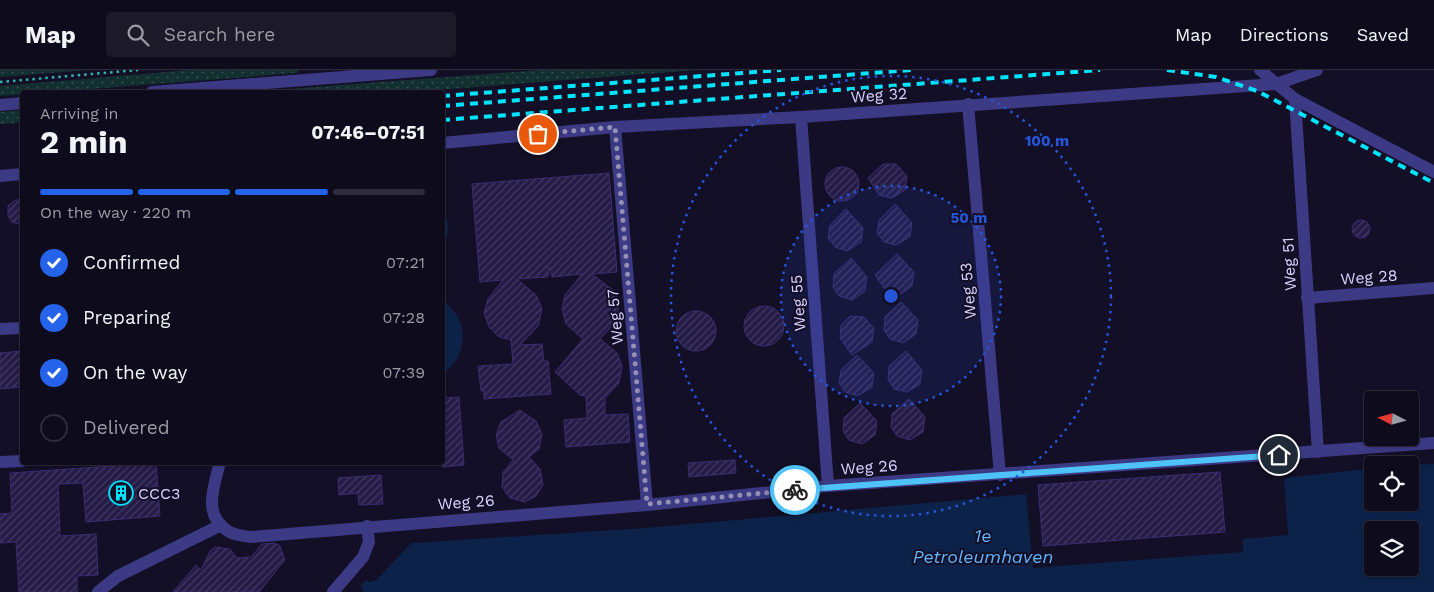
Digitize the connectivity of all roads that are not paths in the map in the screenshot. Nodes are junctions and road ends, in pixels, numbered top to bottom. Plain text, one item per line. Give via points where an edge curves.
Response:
1 (431, 70) edge
2 (1260, 70) edge
3 (1280, 70) edge
4 (1317, 70) edge
5 (322, 74) edge
6 (1276, 84) junction
7 (171, 90) edge
8 (1295, 99) junction
9 (20, 103) edge
10 (968, 104) junction
11 (0, 105) edge
12 (800, 118) junction
13 (615, 127) junction
14 (445, 143) edge
15 (1434, 172) edge
16 (20, 174) edge
17 (0, 176) edge
18 (1434, 288) edge
19 (1307, 298) junction
20 (20, 328) edge
21 (0, 329) edge
22 (1434, 443) edge
23 (1318, 452) junction
24 (20, 461) edge
25 (0, 462) edge
26 (219, 465) edge
27 (1000, 475) junction
28 (828, 486) junction
29 (647, 504) junction
30 (222, 525) junction
31 (367, 526) junction
32 (98, 592) edge
33 (333, 592) edge

1 - 5 street
2 - 6 street
3 - 6 street
4 - 6 street, Weg 32
5 - 7 street
6 - 8 street
6 - 10 street, Weg 32
8 - 15 street
8 - 19 street, Weg 51
9 - 11 street
10 - 12 street, Weg 32
10 - 27 street, Weg 53
12 - 13 street, Weg 32
12 - 28 street, Weg 55
13 - 14 street, Weg 32
13 - 29 street, Weg 57
16 - 17 street
18 - 19 street, Weg 28
19 - 23 street, Weg 51
20 - 21 street
22 - 23 street, Weg 26
23 - 27 street, Weg 26
24 - 25 street
26 - 30 street via 211,499 213,516
27 - 28 street, Weg 26
28 - 29 street, Weg 26
29 - 31 street, Weg 26
30 - 31 street, Weg 26 via 228,532 251,537
30 - 32 street via 118,576
31 - 33 street via 369,542 363,557

